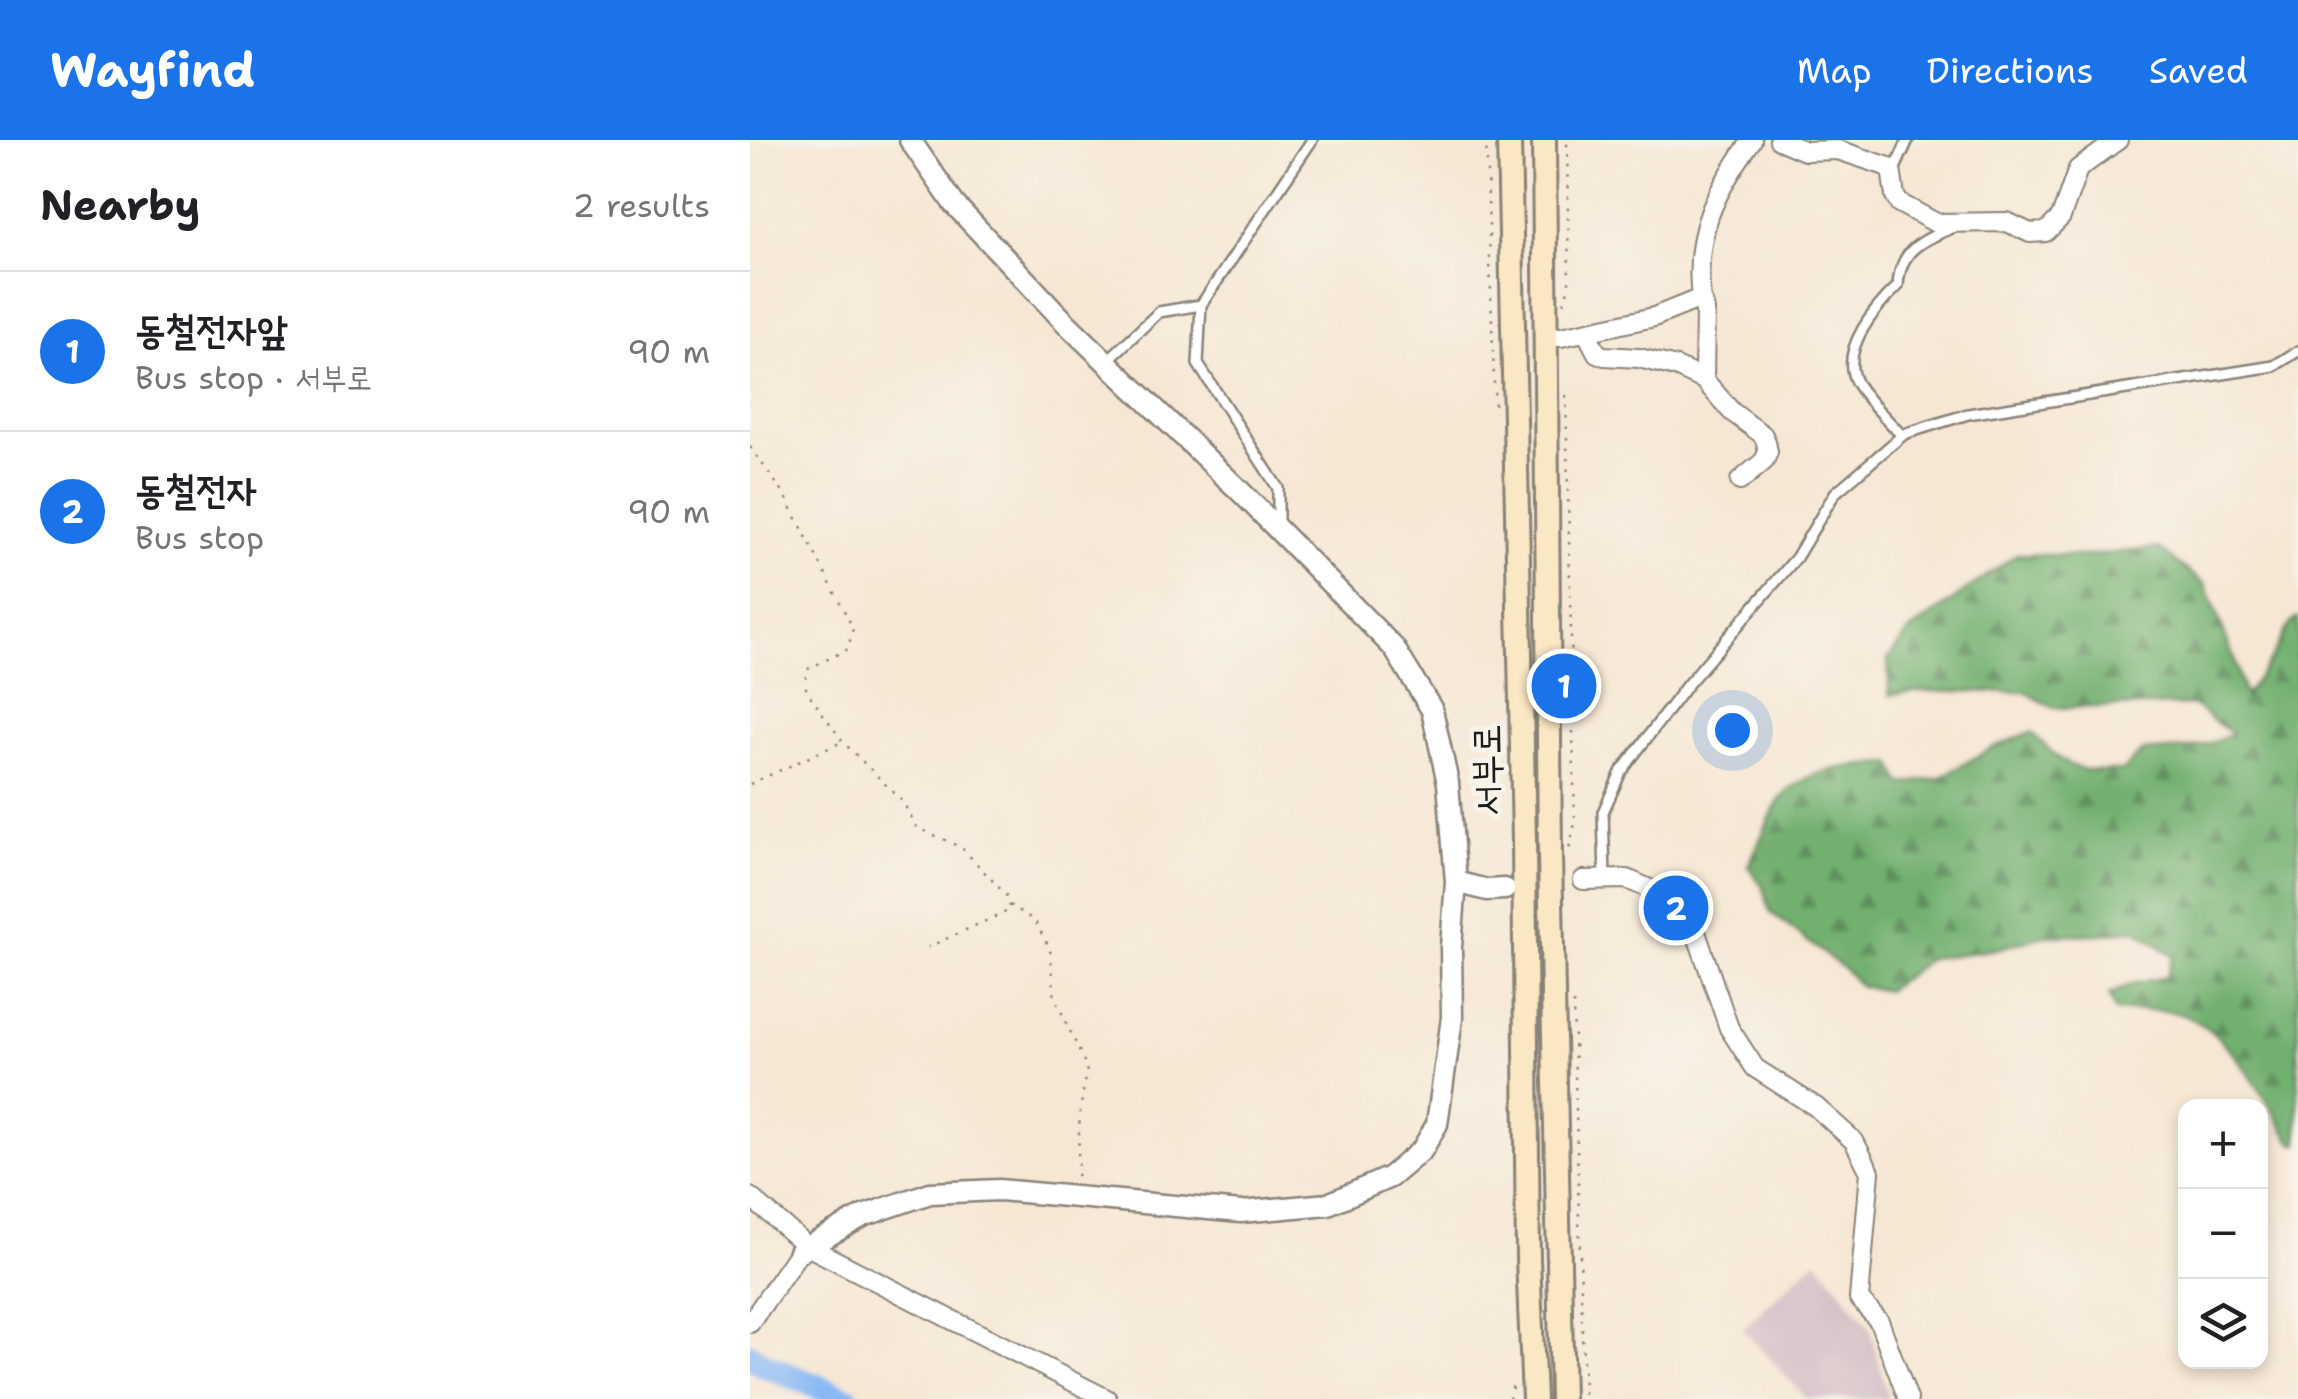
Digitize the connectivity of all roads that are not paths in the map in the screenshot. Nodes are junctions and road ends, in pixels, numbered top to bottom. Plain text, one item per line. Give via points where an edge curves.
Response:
1 (910, 140) edge
2 (1312, 140) edge
3 (1509, 140) edge
4 (1544, 140) edge
5 (1752, 140) edge
6 (1778, 140) edge
7 (1908, 140) edge
8 (2118, 140) edge
9 (1893, 174) junction
10 (1965, 223) junction
11 (1700, 298) junction
12 (1201, 305) junction
13 (1586, 332) junction
14 (1554, 337) junction
15 (2298, 351) edge
16 (1108, 361) junction
17 (1704, 380) junction
18 (1902, 436) junction
19 (1740, 481) dead end
20 (1278, 531) junction
21 (1604, 877) junction
22 (1583, 880) dead end
23 (1456, 882) junction
24 (1505, 889) dead end
25 (750, 1197) edge
26 (803, 1249) junction
27 (750, 1323) edge
28 (1106, 1399) edge
29 (1534, 1399) edge
30 (1562, 1399) edge
31 (1908, 1399) edge

1 - 16 street via 954,204
2 - 12 lane
3 - 29 main road, 서부로
4 - 14 main road, 서부로
5 - 11 street via 1722,181 1701,240
6 - 9 street via 1805,152 1838,150
7 - 9 lane
8 - 10 street via 2078,169 2061,217 2046,232 2007,222
9 - 10 street via 1899,203 1936,222
10 - 18 lane via 1910,250 1899,264 1898,286 1855,348 1856,381
11 - 13 street via 1654,318
11 - 17 street via 1706,310
12 - 16 lane via 1159,312
12 - 20 lane via 1198,364 1278,488
13 - 14 street
13 - 17 street via 1604,356 1639,358
14 - 30 main road, 서부로 via 1550,875
15 - 18 lane via 2274,366 1968,414
16 - 20 street
17 - 19 street via 1766,442 1764,462
18 - 21 lane via 1836,493 1796,558 1621,772 1603,812
20 - 23 street via 1394,648 1432,710 1448,783
21 - 22 street
21 - 31 street via 1627,879 1678,902 1692,921 1729,1028 1755,1068 1854,1141 1870,1172 1859,1299 1879,1321
23 - 24 street
23 - 26 street via 1452,1018 1437,1124 1422,1150 1390,1177 1328,1204 1241,1212 999,1190 930,1193 862,1216
25 - 26 street
26 - 27 street
26 - 28 street

